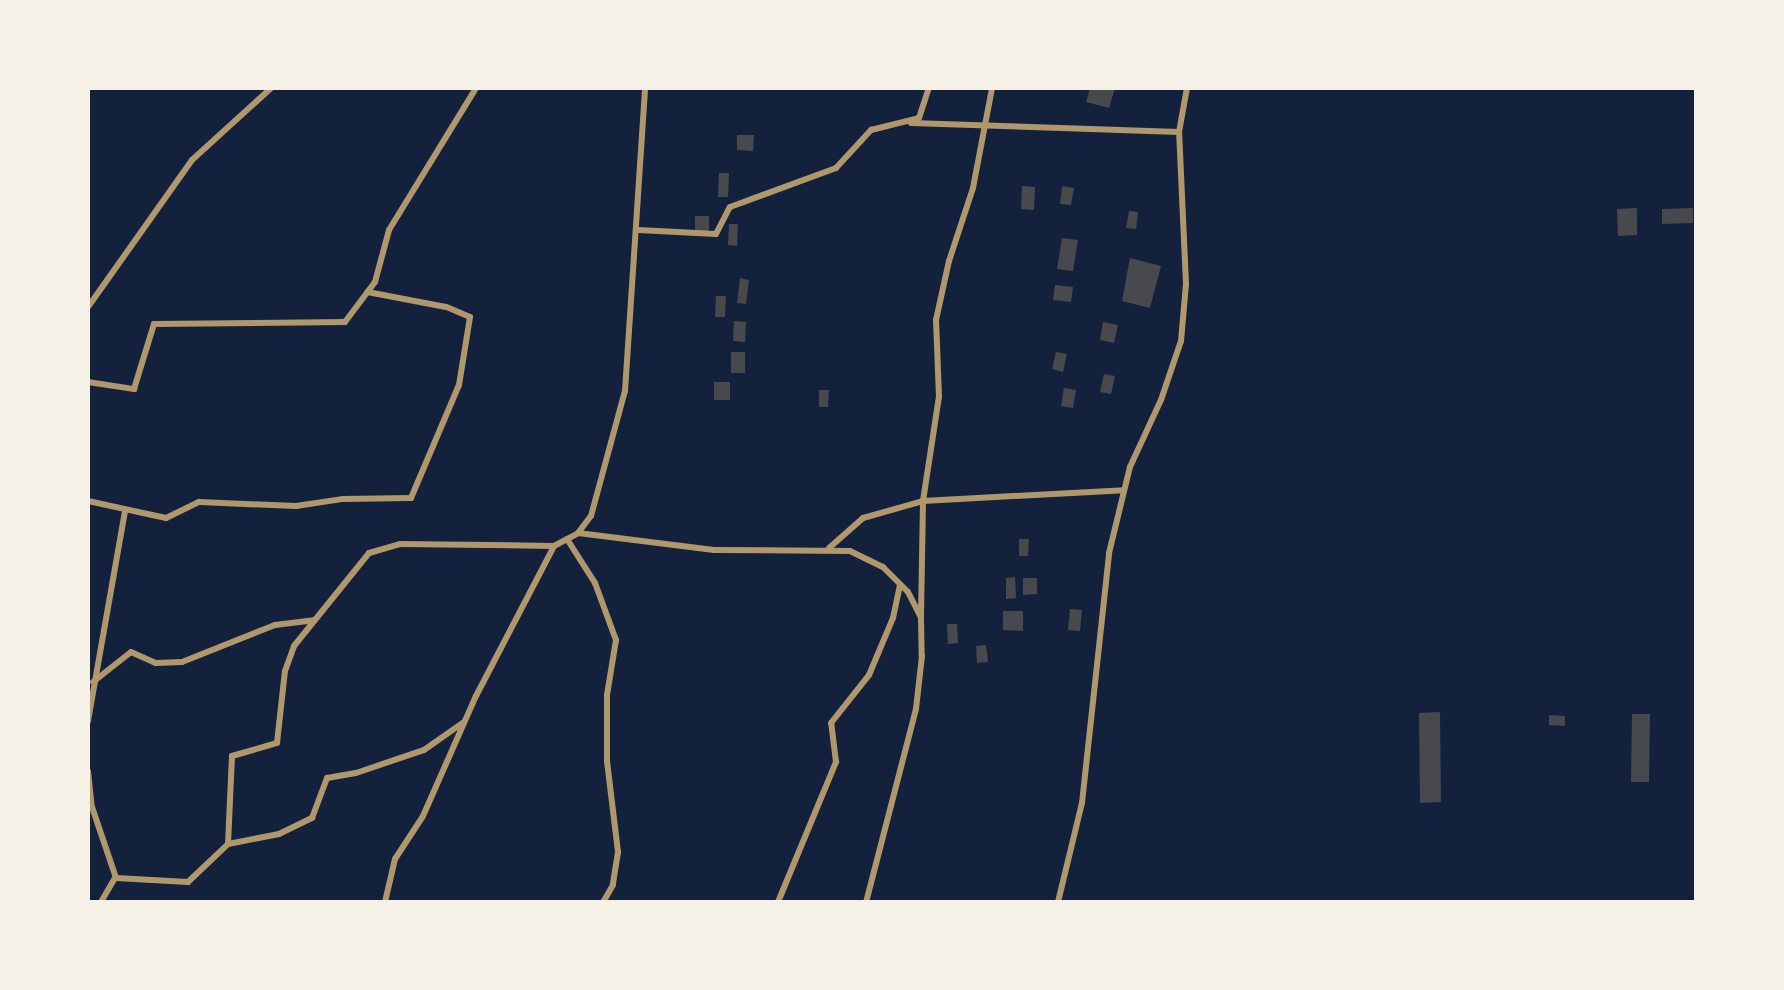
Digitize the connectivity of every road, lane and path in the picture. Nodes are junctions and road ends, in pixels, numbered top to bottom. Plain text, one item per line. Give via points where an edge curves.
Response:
1 (270, 88) edge
2 (476, 88) edge
3 (645, 88) edge
4 (930, 88) edge
5 (992, 88) edge
6 (1187, 88) edge
7 (911, 123) junction
8 (986, 123) junction
9 (1179, 132) junction
10 (638, 230) junction
11 (367, 292) junction
12 (88, 306) edge
13 (88, 382) edge
14 (1124, 490) junction
15 (88, 500) edge
16 (923, 501) junction
17 (125, 512) junction
18 (578, 532) junction
19 (567, 539) junction
20 (554, 546) junction
21 (828, 550) junction
22 (901, 584) junction
23 (921, 617) junction
24 (314, 620) junction
25 (93, 682) junction
26 (88, 722) edge
27 (464, 722) junction
28 (88, 771) edge
29 (228, 844) junction
30 (116, 878) junction
31 (100, 902) edge
32 (385, 902) edge
33 (604, 902) edge
34 (778, 902) edge
35 (866, 902) edge
36 (1058, 902) edge

1 - 12 street via 192,160
2 - 11 street via 390,230
3 - 10 street
4 - 7 street via 920,118
5 - 8 street
6 - 9 street
7 - 8 street
7 - 10 street via 871,130 836,168 730,206 716,234
8 - 9 street
8 - 16 street via 936,320 939,397
9 - 14 street via 1186,284 1181,341
10 - 18 street via 625,391 591,516
11 - 13 street via 345,322 154,324 134,389
11 - 17 street via 470,317 460,385 411,498 296,506 199,502 166,518
14 - 16 street
14 - 36 street via 1097,642 1082,804
15 - 17 street
16 - 21 street via 863,518
16 - 23 street
17 - 25 street
18 - 19 street
18 - 21 street via 714,550
19 - 20 street
19 - 33 street via 595,583 616,640 607,761 618,852
20 - 24 street via 383,546 369,553
20 - 27 street
21 - 22 street via 850,551
22 - 23 street
22 - 34 street via 869,675 831,723 836,762
23 - 35 street via 916,709
24 - 25 street via 275,624 182,662 156,663 131,652
24 - 29 street via 285,671 277,743 232,756
25 - 26 street
27 - 29 street via 424,750 327,778 312,818 278,834
27 - 32 street via 423,816 395,859
28 - 30 street via 92,807
29 - 30 street via 188,882
30 - 31 street

